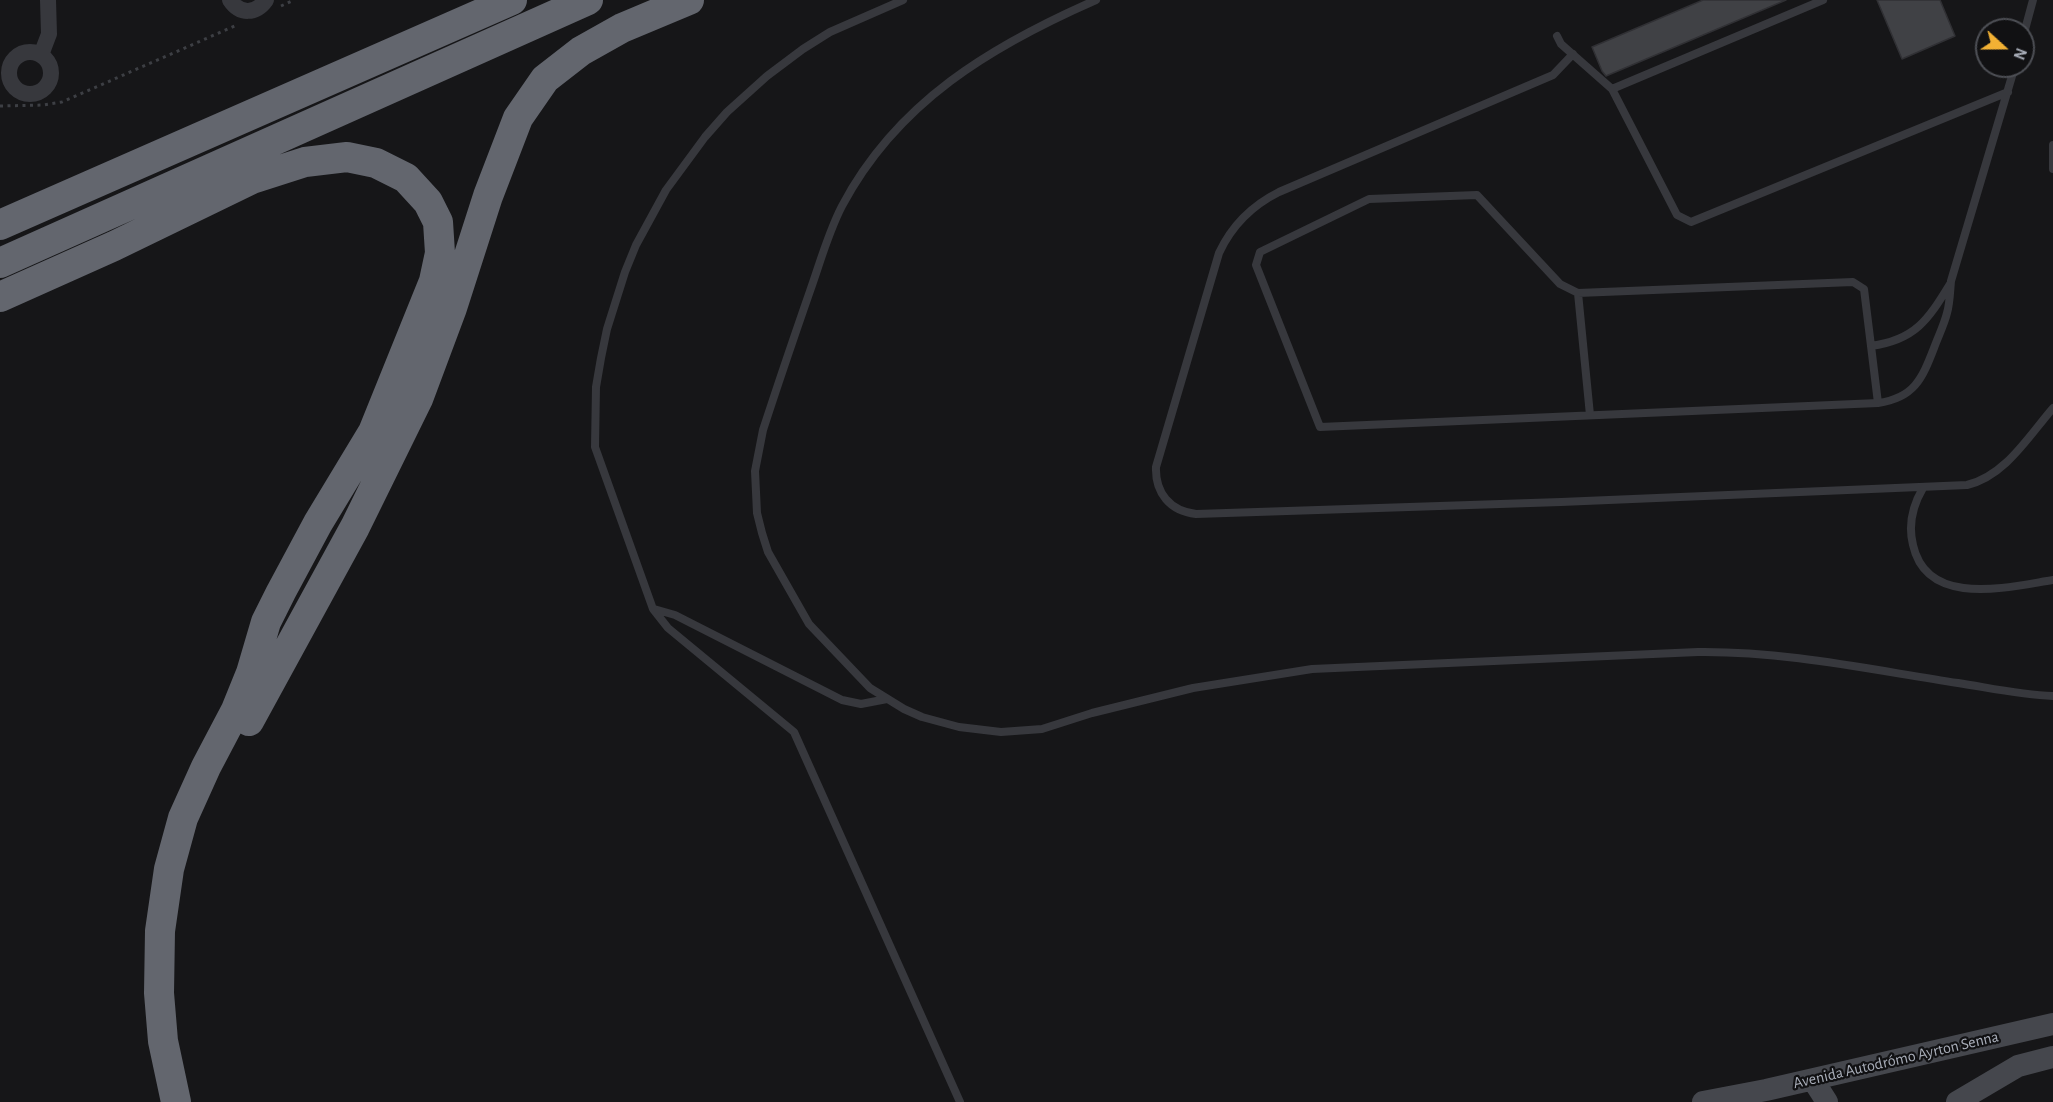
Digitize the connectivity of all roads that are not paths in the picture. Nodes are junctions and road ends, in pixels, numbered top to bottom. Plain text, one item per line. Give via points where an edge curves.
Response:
1 (48, 0) edge
2 (230, 0) edge
3 (512, 0) edge
4 (588, 0) edge
5 (689, 0) edge
6 (903, 0) edge
7 (1096, 0) edge
8 (1824, 0) edge
9 (2033, 0) edge
10 (270, 4) edge
11 (2028, 18) edge
12 (1557, 36) dead end
13 (1573, 54) junction
14 (40, 55) dead end
15 (2012, 78) edge
16 (1612, 89) junction
17 (2008, 92) junction
18 (2053, 145) edge
19 (2053, 170) edge
20 (0, 225) edge
21 (0, 263) edge
22 (1951, 281) junction
23 (1578, 292) junction
24 (0, 297) edge
25 (1871, 346) junction
26 (1878, 403) junction
27 (2053, 408) edge
28 (1590, 415) junction
29 (1923, 488) junction
30 (2053, 580) edge
31 (653, 609) junction
32 (2053, 696) edge
33 (887, 699) junction
34 (2053, 1024) edge
35 (2053, 1057) edge
36 (1813, 1080) junction
37 (1714, 1101) edge
38 (176, 1102) edge
39 (194, 1102) edge
40 (960, 1102) edge
41 (1827, 1102) edge
42 (1957, 1102) edge

1 - 14 street via 49,34
2 - 10 street via 237,8 250,11
3 - 20 highway
4 - 21 highway
5 - 39 highway via 622,28 581,51 545,79 518,118 418,399 355,526 235,747 205,812 181,902 178,945 177,999
6 - 31 lane via 831,32 751,90 685,163 636,245 615,300 603,348 596,387 595,447
7 - 33 lane via 1053,19 964,70 919,105 881,146 853,186 831,229 763,430 755,492 768,552 809,624 870,688
8 - 16 lane
9 - 11 lane
12 - 13 lane
13 - 16 lane
13 - 29 lane via 1553,75 1279,192 1242,217 1219,253 1156,467 1157,485 1166,501 1196,514
15 - 17 lane
16 - 17 lane via 1677,215 1691,222
17 - 22 lane
18 - 19 lane
22 - 25 lane via 1919,327 1899,340
22 - 26 lane via 1947,313 1923,375 1903,395
23 - 25 lane via 1853,282 1864,289
23 - 28 lane
23 - 28 lane via 1560,284 1477,195 1369,199 1260,252 1256,265 1320,427
24 - 38 highway via 252,179 305,162 347,157 376,163 406,178 428,202 438,222 440,253 434,281 373,432 280,592 236,710 183,818 160,931 159,993
25 - 26 lane
26 - 28 lane
27 - 29 lane via 1993,474 1967,485
29 - 30 lane via 1912,518 1912,542 1920,567 1931,575 1955,586 1980,590
31 - 33 lane via 675,615 842,700 861,704
31 - 40 lane via 668,628 794,732
32 - 33 lane via 1791,657 1731,652 1312,669 1193,688 1022,731 980,731 950,725 922,717
34 - 36 street, Avenida Autodrómo Ayrton Senna
35 - 42 street via 2018,1066
36 - 37 street, Avenida Autodrómo Ayrton Senna
36 - 41 street

